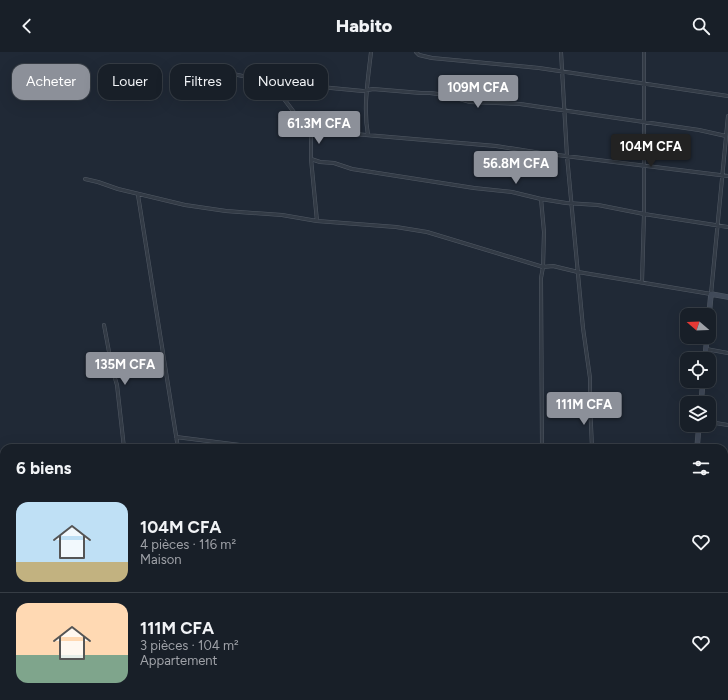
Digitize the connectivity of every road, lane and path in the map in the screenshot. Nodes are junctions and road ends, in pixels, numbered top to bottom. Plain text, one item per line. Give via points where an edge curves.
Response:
1 (371, 52) edge
2 (416, 52) edge
3 (561, 52) edge
4 (644, 52) edge
5 (562, 71) junction
6 (236, 75) edge
7 (644, 84) junction
8 (367, 90) junction
9 (728, 96) edge
10 (285, 100) edge
11 (564, 110) junction
12 (728, 116) edge
13 (643, 122) junction
14 (307, 130) junction
15 (368, 135) junction
16 (726, 136) junction
17 (567, 156) junction
18 (311, 160) junction
19 (643, 166) junction
20 (722, 175) junction
21 (728, 176) edge
22 (85, 179) dead end
23 (138, 195) junction
24 (541, 199) junction
25 (571, 203) junction
26 (644, 214) junction
27 (317, 221) junction
28 (717, 225) junction
29 (728, 226) edge
30 (543, 267) junction
31 (578, 272) junction
32 (642, 282) junction
33 (711, 294) junction
34 (728, 297) edge
35 (710, 308) edge
36 (104, 325) dead end
37 (706, 344) edge
38 (706, 349) junction
39 (706, 352) edge
40 (728, 353) edge
41 (716, 423) edge
42 (728, 425) edge
43 (698, 432) edge
44 (176, 437) junction
45 (124, 444) edge
46 (177, 444) edge
47 (232, 444) edge
48 (542, 444) edge
49 (592, 444) edge
50 (697, 444) edge

1 - 8 street
2 - 5 street via 432,58
3 - 5 street
4 - 7 street
5 - 7 street
5 - 11 street
6 - 8 street via 272,82
7 - 9 street
7 - 13 street
8 - 11 street via 430,93 470,102 520,104
8 - 15 street
10 - 14 street
11 - 13 street
11 - 17 street
12 - 16 street
13 - 16 street
13 - 19 street
14 - 15 street
14 - 18 street via 311,134
15 - 17 street via 496,146
16 - 20 street
17 - 19 street
17 - 25 street
18 - 24 street via 474,188 512,192
18 - 27 street
19 - 20 street
19 - 26 street
20 - 21 street
20 - 28 street
22 - 23 street
23 - 27 street via 226,211 282,215
23 - 44 street
24 - 25 street
24 - 30 street via 544,232
25 - 26 street via 598,205
25 - 31 street
26 - 28 street
26 - 32 street
27 - 30 street via 427,232
28 - 29 street
28 - 33 street
30 - 31 street via 553,266
30 - 48 street
31 - 32 street
31 - 49 street via 590,378
32 - 33 street
33 - 34 street
33 - 35 street
36 - 45 street via 117,385
37 - 38 street
38 - 39 street
38 - 40 street
41 - 42 street
43 - 50 street
44 - 46 street
44 - 47 street

